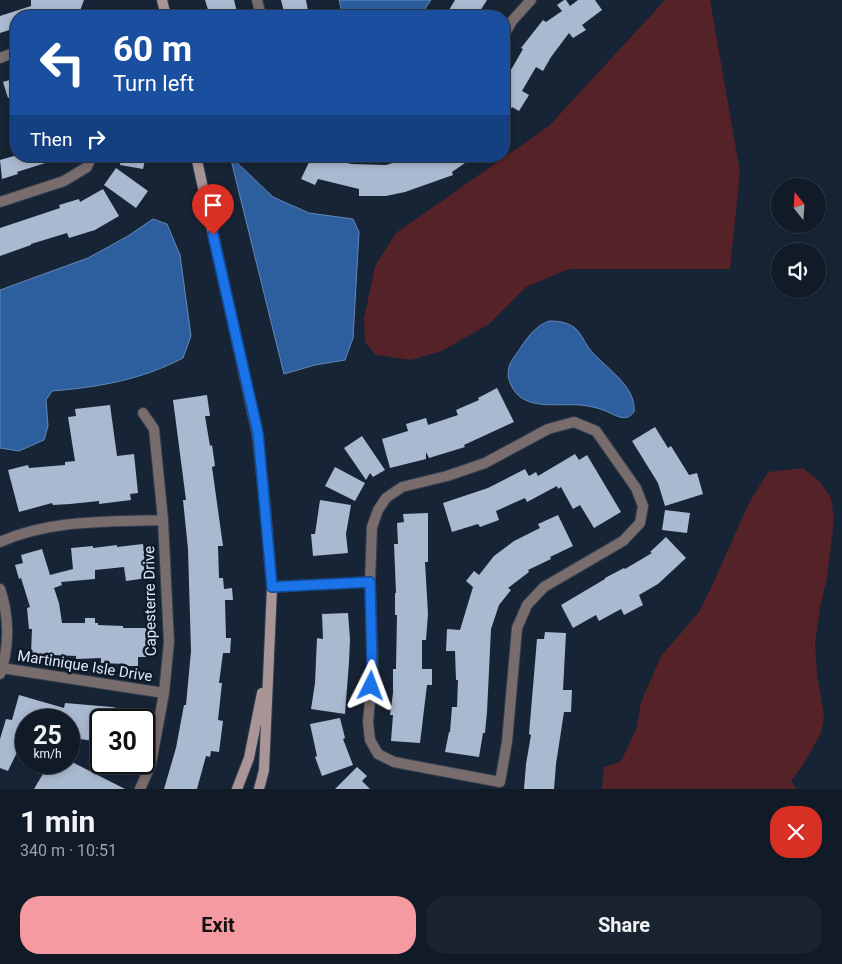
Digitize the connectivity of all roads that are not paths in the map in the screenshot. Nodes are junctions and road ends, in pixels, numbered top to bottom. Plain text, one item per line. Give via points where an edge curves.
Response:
1 (531, 0) edge
2 (510, 24) edge
3 (89, 162) edge
4 (197, 162) edge
5 (0, 202) edge
6 (143, 413) dead end
7 (163, 520) junction
8 (0, 542) edge
9 (370, 582) junction
10 (272, 587) junction
11 (0, 589) edge
12 (269, 663) junction
13 (1, 671) edge
14 (164, 693) junction
15 (499, 786) edge
16 (140, 789) edge
17 (238, 789) edge
18 (259, 789) edge

1 - 2 street
3 - 5 street via 87,167 64,181
4 - 10 street via 258,433
6 - 7 street, Capesterre Drive via 154,429
7 - 8 street via 60,525 20,533
7 - 14 street, Capesterre Drive via 169,642
9 - 10 street
9 - 15 street via 372,668 368,722 370,740 378,754 394,762
9 - 15 street via 372,527 386,498 402,487 485,463 548,429 574,422 596,431 636,488 642,506 640,523 623,541 544,587 527,605 517,628 507,742
10 - 12 street
11 - 13 street via 5,603 7,636
12 - 17 street
12 - 18 street via 264,770
13 - 14 street, Martinique Isle Drive
14 - 16 street, Capesterre Drive via 151,764

